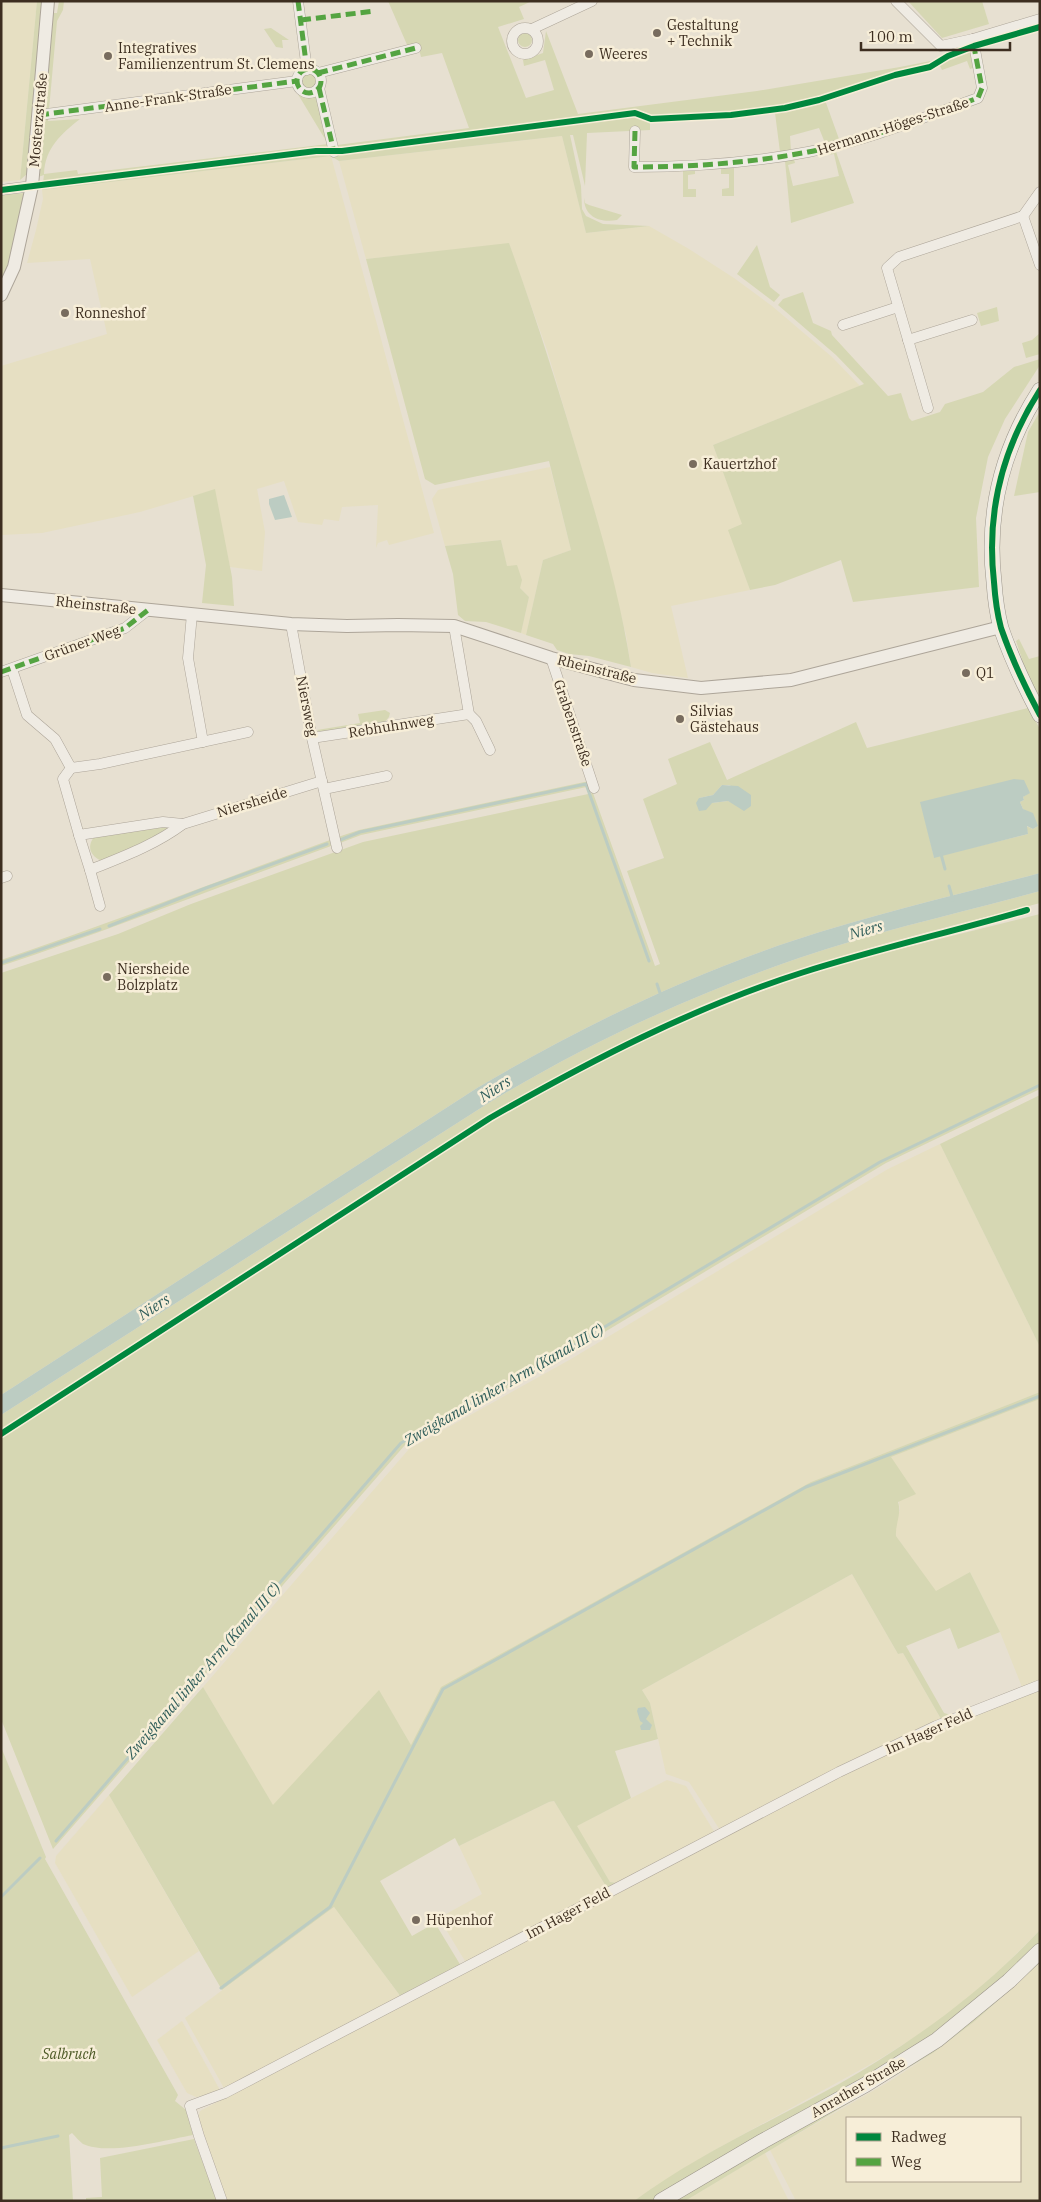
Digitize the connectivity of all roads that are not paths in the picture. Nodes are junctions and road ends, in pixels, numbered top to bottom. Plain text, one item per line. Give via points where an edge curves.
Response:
1 (48, 1) edge
2 (298, 1) edge
3 (592, 1) edge
4 (896, 1) edge
5 (1040, 19) edge
6 (532, 29) dead end
7 (973, 39) junction
8 (416, 48) dead end
9 (307, 70) junction
10 (318, 74) junction
11 (297, 81) junction
12 (319, 88) junction
13 (39, 115) junction
14 (635, 131) dead end
15 (334, 152) dead end
16 (32, 186) junction
17 (1, 190) edge
18 (1040, 192) edge
19 (1023, 216) junction
20 (1040, 265) edge
21 (1, 295) edge
22 (898, 307) junction
23 (972, 320) dead end
24 (843, 325) dead end
25 (908, 340) junction
26 (1040, 390) edge
27 (928, 408) dead end
28 (1, 595) edge
29 (148, 610) junction
30 (192, 614) junction
31 (291, 624) junction
32 (454, 626) junction
33 (1001, 628) junction
34 (551, 658) junction
35 (12, 669) junction
36 (1, 672) edge
37 (469, 714) junction
38 (1040, 715) edge
39 (248, 732) dead end
40 (312, 738) junction
41 (203, 742) junction
42 (490, 750) dead end
43 (71, 768) junction
44 (387, 776) dead end
45 (323, 785) junction
46 (594, 788) dead end
47 (183, 824) junction
48 (79, 835) junction
49 (337, 848) dead end
50 (90, 870) junction
51 (100, 906) dead end
52 (1040, 1685) edge
53 (1040, 1951) edge
54 (222, 2201) edge
55 (661, 2201) edge

1 - 13 street, Mosterzstraße
2 - 9 street
3 - 6 street
4 - 7 street via 941,46
5 - 7 street
7 - 14 street, Hermann-Höges-Straße via 982,88 978,98 838,145 735,163 634,167
8 - 10 street
9 - 10 street
9 - 11 street
10 - 12 street
11 - 12 street via 305,93 313,93
11 - 13 street, Anne-Frank-Straße
12 - 15 street
13 - 16 street, Mosterzstraße
16 - 17 street
16 - 21 street, Mosterzstraße via 14,267
18 - 19 street
19 - 20 street
19 - 22 street via 899,257 888,268
22 - 24 street
22 - 25 street
23 - 25 street
25 - 27 street
26 - 33 main road via 1026,411 1004,464 991,522 993,575
28 - 29 street, Rheinstraße
29 - 30 street, Rheinstraße
29 - 35 street, Grüner Weg via 125,628
30 - 31 street, Rheinstraße
30 - 41 street via 188,658
31 - 32 street, Rheinstraße
31 - 40 street, Niersweg
32 - 34 street, Rheinstraße
32 - 37 street
33 - 34 street, Rheinstraße via 791,680 700,688 634,680
33 - 38 main road
34 - 46 street, Grabenstraße
35 - 36 street, Grüner Weg
35 - 43 street via 27,715 55,739
37 - 40 street, Rebhuhnweg
37 - 42 street via 476,721
39 - 41 street
40 - 45 street, Niersweg
41 - 43 street
43 - 48 street via 63,780
44 - 45 street
45 - 47 street, Niersheide
45 - 49 street, Niersweg
47 - 48 street, Niersheide via 163,822
47 - 50 street, Niersheide via 145,846
48 - 50 street
50 - 51 street
52 - 54 street, Im Hager Feld via 936,1726 839,1772 225,2094 190,2106
53 - 55 main road, Anrather Straße via 937,2040 865,2085

